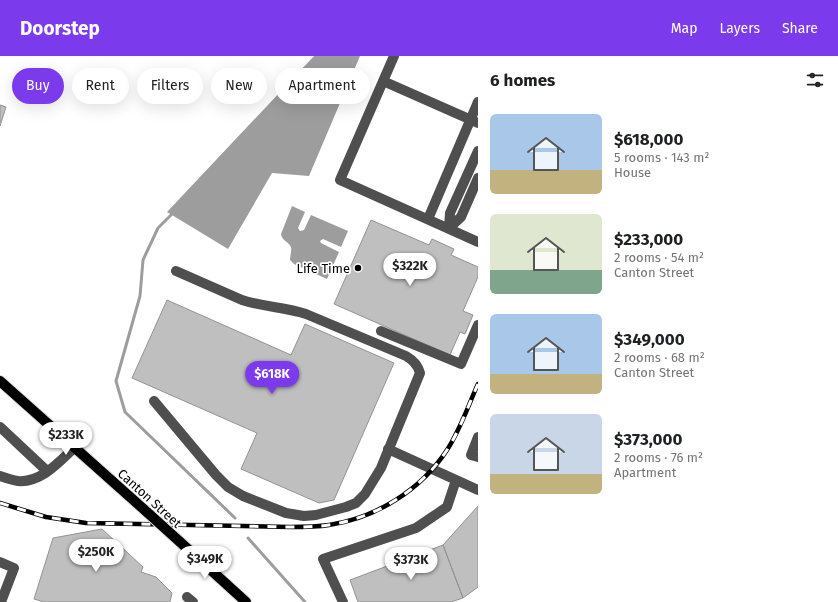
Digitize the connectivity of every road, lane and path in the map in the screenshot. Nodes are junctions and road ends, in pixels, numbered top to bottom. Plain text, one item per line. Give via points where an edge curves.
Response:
1 (394, 56) edge
2 (383, 81) junction
3 (478, 102) edge
4 (474, 121) edge
5 (478, 151) edge
6 (478, 178) edge
7 (428, 219) junction
8 (449, 228) junction
9 (478, 242) edge
10 (176, 272) dead end
11 (478, 325) edge
12 (381, 331) dead end
13 (0, 382) edge
14 (154, 401) dead end
15 (0, 427) edge
16 (478, 437) edge
17 (74, 448) junction
18 (388, 449) junction
19 (478, 457) edge
20 (47, 472) junction
21 (0, 476) edge
22 (456, 480) junction
23 (478, 490) edge
24 (0, 562) edge
25 (1, 602) edge
26 (246, 602) edge
27 (343, 602) edge

1 - 2 lane
2 - 4 lane
2 - 7 lane via 340,180
3 - 4 lane
4 - 7 lane
5 - 8 lane via 450,213
6 - 8 lane via 461,218
7 - 8 lane
8 - 9 lane
10 - 18 lane via 251,303 306,314 412,359 419,369 419,377
11 - 12 lane via 461,364
13 - 17 main road, Canton Street
14 - 18 lane via 228,487 242,496 294,515 316,515 356,503 374,480
15 - 20 lane
16 - 19 lane via 471,455
17 - 20 lane
17 - 26 main road, Canton Street, bridge
18 - 22 lane
20 - 21 lane via 25,481
22 - 23 lane
22 - 27 lane via 447,507 416,528 323,558
24 - 25 lane via 14,568

